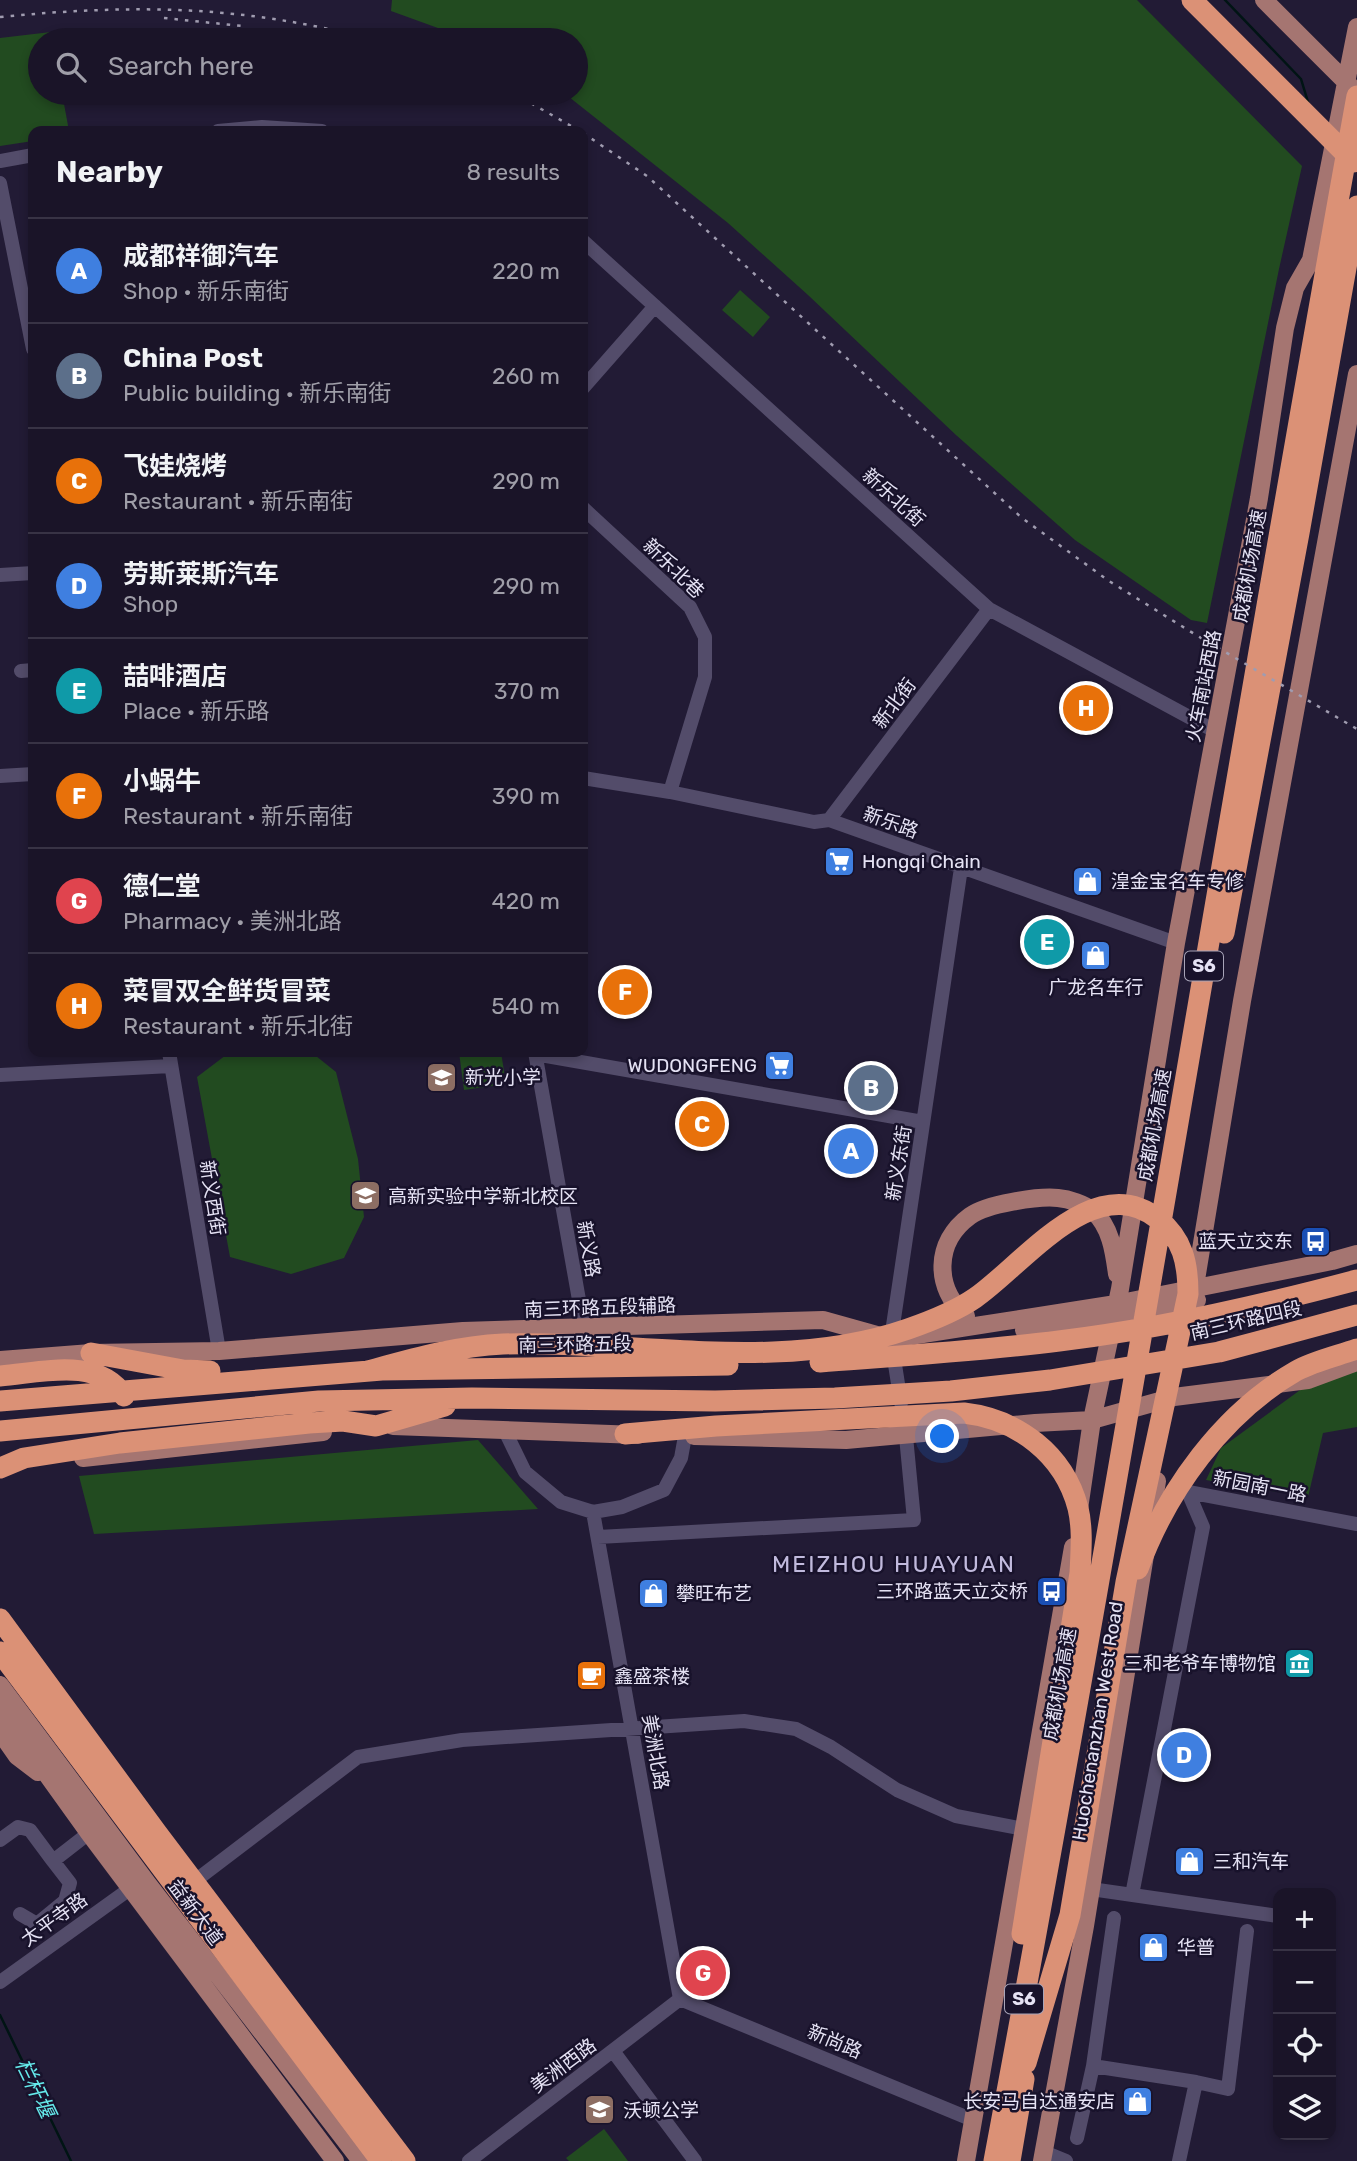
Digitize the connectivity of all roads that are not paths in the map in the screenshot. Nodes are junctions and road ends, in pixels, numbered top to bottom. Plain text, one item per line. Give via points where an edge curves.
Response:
1 (1192, 0) edge
2 (1210, 0) edge
3 (1264, 0) edge
4 (1357, 27) edge
5 (1354, 90) edge
6 (1357, 145) edge
7 (28, 156) edge
8 (0, 161) edge
9 (1357, 164) edge
10 (0, 183) edge
11 (1357, 206) edge
12 (588, 246) edge
13 (1311, 260) junction
14 (1357, 268) edge
15 (655, 306) junction
16 (28, 324) edge
17 (1357, 374) edge
18 (588, 382) edge
19 (588, 513) edge
20 (28, 573) edge
21 (0, 575) edge
22 (989, 608) junction
23 (1215, 732) junction
24 (28, 774) edge
25 (0, 776) edge
26 (588, 779) edge
27 (670, 792) junction
28 (829, 820) junction
29 (961, 868) junction
30 (1176, 943) junction
31 (536, 1057) edge
32 (557, 1057) edge
33 (170, 1059) edge
34 (0, 1075) edge
35 (923, 1122) junction
36 (1357, 1257) edge
37 (1357, 1280) edge
38 (1194, 1288) junction
39 (1118, 1296) junction
40 (1357, 1315) edge
41 (1357, 1321) edge
42 (1333, 1322) junction
43 (1149, 1327) joint
44 (584, 1328) junction
45 (891, 1339) junction
46 (1357, 1349) edge
47 (219, 1351) junction
48 (91, 1353) junction
49 (0, 1360) edge
50 (1357, 1362) edge
51 (368, 1371) junction
52 (310, 1374) junction
53 (0, 1376) edge
54 (1174, 1397) junction
55 (472, 1398) junction
56 (0, 1401) edge
57 (1092, 1420) junction
58 (376, 1426) junction
59 (0, 1431) edge
60 (505, 1431) junction
61 (625, 1434) junction
62 (906, 1434) junction
63 (685, 1436) junction
64 (77, 1449) junction
65 (0, 1468) edge
66 (1157, 1485) junction
67 (1188, 1492) junction
68 (593, 1511) junction
69 (1357, 1524) edge
70 (598, 1537) junction
71 (0, 1603) edge
72 (1122, 1614) junction
73 (0, 1619) edge
74 (21, 1646) junction
75 (0, 1652) edge
76 (0, 1669) edge
77 (0, 1685) edge
78 (0, 1709) edge
79 (632, 1730) junction
80 (0, 1732) edge
81 (60, 1781) junction
82 (1024, 1829) junction
83 (89, 1833) junction
84 (0, 1840) edge
85 (53, 1861) junction
86 (131, 1888) junction
87 (1091, 1889) junction
88 (1132, 1895) junction
89 (164, 1905) junction
90 (20, 1914) dead end
91 (1273, 1915) edge
92 (1114, 1917) dead end
93 (1247, 1931) dead end
94 (0, 1982) edge
95 (680, 1999) junction
96 (613, 2051) junction
97 (1027, 2063) junction
98 (1093, 2066) junction
99 (1196, 2082) junction
100 (973, 2120) junction
101 (1077, 2138) dead end
102 (1043, 2156) edge
103 (335, 2161) edge
104 (361, 2161) edge
105 (381, 2161) edge
106 (405, 2161) edge
107 (469, 2161) edge
108 (695, 2161) edge
109 (966, 2161) edge
110 (994, 2161) edge
111 (1010, 2161) edge
112 (1066, 2161) edge
113 (1179, 2161) edge

1 - 9 highway
2 - 6 highway
3 - 5 main road
4 - 5 main road, 火车南站西路
5 - 13 main road, 火车南站西路
5 - 110 highway, 成都机场高速 / S6 via 1109,1528
7 - 8 street
10 - 16 street
11 - 97 highway, 成都机场高速 / S6 via 1212,1000
12 - 15 street, 新乐北街
13 - 14 main road via 1340,256
13 - 23 main road, 火车南站西路 via 1295,288 1284,328 1259,498
15 - 18 street
15 - 22 street, 新乐北街
17 - 38 main road
19 - 27 street, 新乐北巷 via 690,607 705,637 705,677
20 - 21 street
22 - 23 street, 新乐北街
22 - 28 street, 新北街
23 - 30 main road, 火车南站西路
24 - 25 street
26 - 27 street, 新乐路
27 - 28 street, 新乐路 via 814,822
28 - 29 street, 新乐路
29 - 30 street, 新乐路
29 - 35 street, 新义东街
30 - 39 main road, 火车南站西路
31 - 44 street, 新义路
32 - 35 street
33 - 34 street
33 - 47 street, 新义西街
35 - 45 street, 新义东街
36 - 38 main road, 南三环路五段辅路
36 - 39 main road via 1311,1276 1078,1324 1007,1332 974,1324 950,1299 943,1283 944,1256 949,1240 965,1220 982,1209 1059,1198 1092,1210 1103,1223 1111,1240
37 - 43 highway, 南三环路四段
38 - 39 main road, 南三环路五段辅路
38 - 54 main road, Huochenanzhan West Road / S6
39 - 45 main road, 南三环路五段辅路
39 - 57 main road, 火车南站西路
40 - 42 highway, 南三环路四段
41 - 42 highway
42 - 55 highway, 南三环路四段 via 1219,1352 951,1391 715,1401
43 - 51 highway, 南三环路五段 via 1059,1341 821,1362
44 - 45 main road, 南三环路五段辅路 via 823,1320
44 - 47 main road, 南三环路五段辅路 via 463,1331
45 - 62 street, 新义东街
46 - 72 highway via 1298,1370 1246,1408 1213,1441 1158,1525
47 - 48 main road, 南三环路五段辅路
48 - 49 main road, 南三环路五段辅路
48 - 52 highway via 183,1370
50 - 54 main road via 1307,1380
51 - 52 highway, 南三环路五段
51 - 72 highway via 456,1349 502,1344 743,1352 839,1346 908,1329 972,1300 1074,1217 1119,1205 1143,1210 1178,1238 1188,1273 1188,1294
52 - 56 highway, 南三环路五段
53 - 64 highway via 75,1370 114,1383 125,1398 124,1424 109,1437
54 - 57 main road
54 - 66 main road, Huochenanzhan West Road / S6
55 - 58 highway
55 - 59 highway via 319,1401
57 - 62 main road
57 - 82 main road, 火车南站西路
58 - 60 main road
58 - 64 highway via 343,1421 309,1423
58 - 65 main road
60 - 61 main road
60 - 68 street via 525,1472 561,1502
61 - 63 main road
61 - 110 highway via 949,1412 985,1416 1014,1427 1038,1443 1063,1475 1082,1532 1080,1573 1005,2040
62 - 63 main road via 846,1440
62 - 70 street, 新义东街 via 914,1520
63 - 68 street via 681,1458 664,1490 622,1507
64 - 65 highway via 24,1458
66 - 67 street, 新园南一路
66 - 87 main road, Huochenanzhan West Road / S6
67 - 69 street, 新园南一路
67 - 88 street via 1203,1527
68 - 70 street, 美洲北路
70 - 79 street, 美洲北路
71 - 74 highway
72 - 97 highway via 1070,1914
73 - 74 highway
74 - 106 highway
75 - 105 highway
76 - 81 main road via 65,1758
77 - 81 main road, 益新大道
78 - 81 main road, 益新大道
79 - 82 street via 744,1721 796,1729 897,1790 956,1816
79 - 89 street via 462,1740 358,1757
79 - 95 street, 美洲北路
80 - 81 main road via 17,1756
81 - 83 main road, 益新大道
81 - 89 main road, 益新大道
82 - 100 main road, 火车南站西路
83 - 85 street
83 - 86 main road, 益新大道
84 - 85 street via 18,1827 30,1830
85 - 90 street via 70,1884 65,1901 37,1924
86 - 94 street, 太平寺路
86 - 103 main road, 益新大道
87 - 88 street
87 - 102 main road, Huochenanzhan West Road / S6
88 - 91 street
89 - 104 main road, 益新大道
92 - 98 street
93 - 99 street via 1228,2089
95 - 96 street, 美洲西路
95 - 100 street, 新尚路
96 - 107 street, 美洲西路
96 - 108 street
97 - 111 highway, 成都机场高速 / S6
98 - 99 street
98 - 101 street
99 - 113 street
100 - 109 main road, 火车南站西路
102 - 112 street

